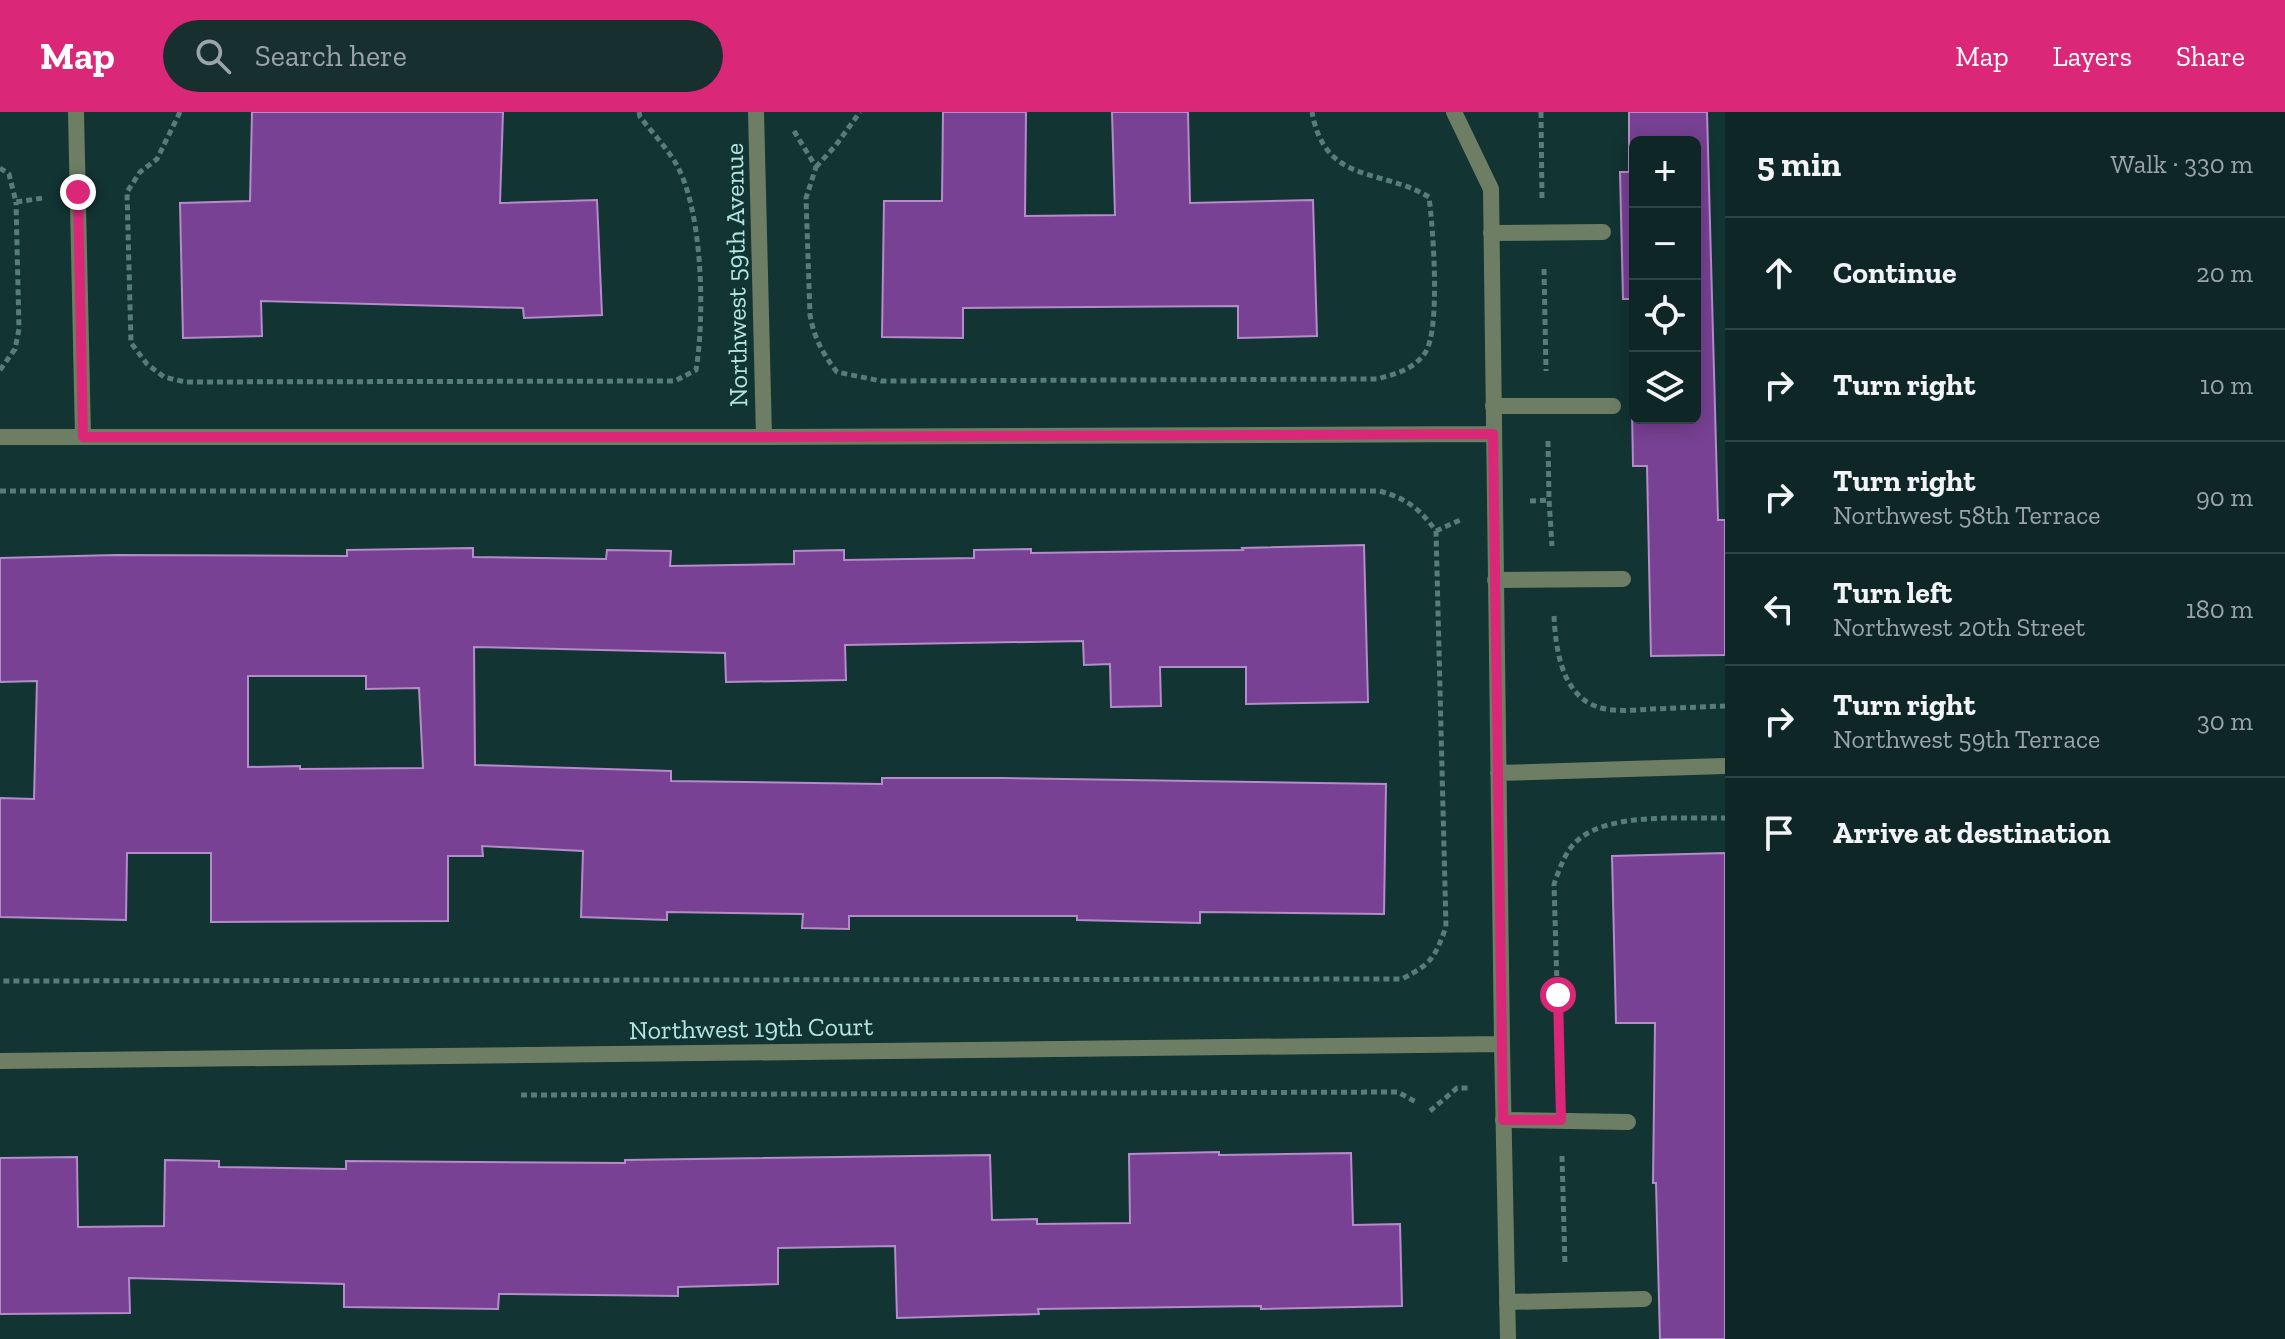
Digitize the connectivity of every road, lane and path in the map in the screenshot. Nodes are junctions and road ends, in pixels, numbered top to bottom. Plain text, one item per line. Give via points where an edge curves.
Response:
1 (76, 112) edge
2 (180, 112) edge
3 (639, 112) edge
4 (860, 112) edge
5 (1312, 112) edge
6 (1454, 112) edge
7 (1541, 112) edge
8 (756, 117) edge
9 (816, 167) junction
10 (16, 202) dead end
11 (1603, 232) dead end
12 (1491, 233) junction
13 (1543, 233) junction
14 (0, 370) edge
15 (1547, 405) junction
16 (1493, 406) junction
17 (1613, 406) dead end
18 (1493, 434) junction
19 (0, 437) edge
20 (83, 437) junction
21 (764, 437) junction
22 (0, 491) edge
23 (1549, 500) dead end
24 (1623, 579) dead end
25 (1495, 580) junction
26 (1725, 766) edge
27 (1498, 773) junction
28 (1725, 818) edge
29 (0, 981) edge
30 (1502, 1044) junction
31 (0, 1061) edge
32 (508, 1095) dead end
33 (1416, 1102) dead end
34 (1503, 1120) junction
35 (1561, 1120) junction
36 (1628, 1122) dead end
37 (1644, 1299) dead end
38 (1566, 1300) junction
39 (1507, 1302) junction
40 (1508, 1339) edge

1 - 20 street
2 - 3 path via 157,159 127,192 131,343 164,377 185,382 675,381 696,370 700,258 691,206 676,164
4 - 9 path
5 - 9 path via 1315,130 1331,156 1360,174 1429,197 1435,321 1426,352 1409,370 1377,379 881,381 837,372 818,344 810,315 806,198
6 - 12 street via 1491,189
7 - 13 path
8 - 9 path via 787,120
8 - 21 street, Northwest 59th Avenue
10 - 14 path via 19,329 15,349
11 - 13 street
12 - 13 street
12 - 16 street
13 - 15 path
15 - 16 street
15 - 17 street
15 - 23 path
16 - 18 street
18 - 21 street
18 - 25 street
19 - 20 street
20 - 21 street
22 - 29 path via 1380,491 1403,498 1436,531 1446,927 1425,967 1402,979
24 - 25 street
25 - 27 street
26 - 27 street
27 - 30 street
28 - 35 path via 1621,820 1578,840 1562,861 1554,884
30 - 31 street, Northwest 19th Court
30 - 34 street
32 - 33 path via 1398,1092
34 - 35 street
34 - 39 street
35 - 36 street
35 - 38 path
37 - 38 street
38 - 39 street
39 - 40 street

